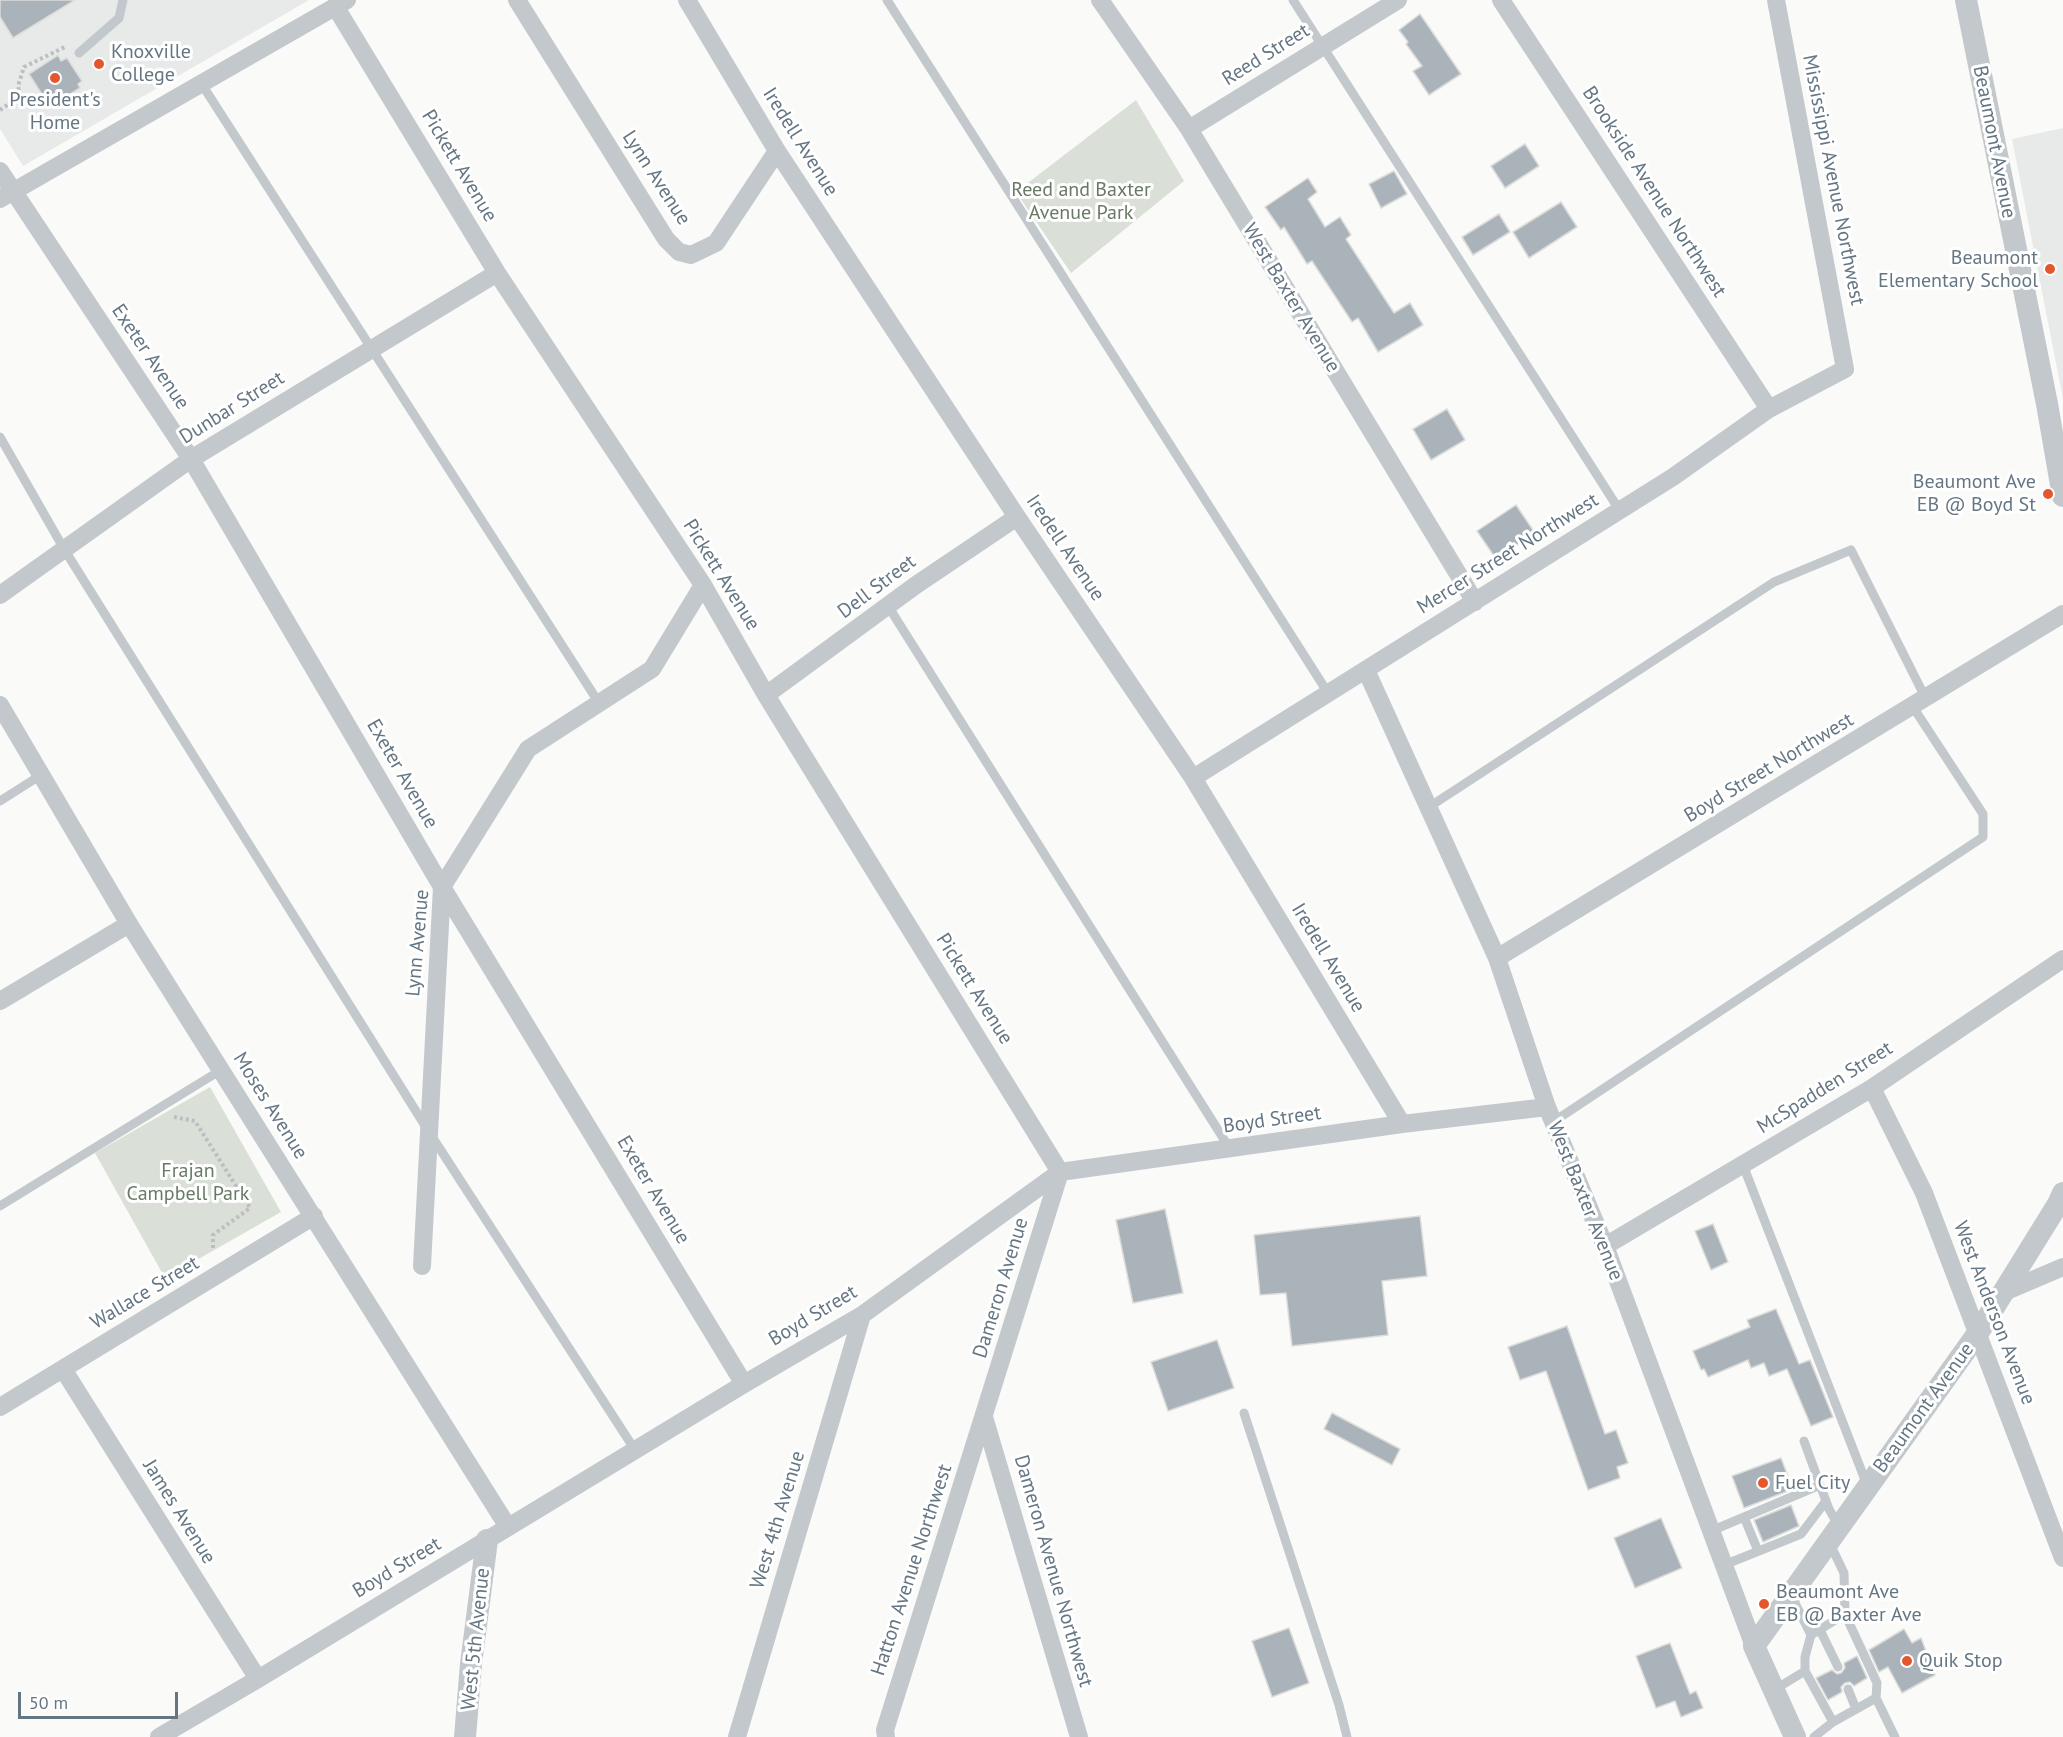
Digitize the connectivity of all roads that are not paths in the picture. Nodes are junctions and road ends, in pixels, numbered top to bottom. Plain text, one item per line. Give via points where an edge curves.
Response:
1 (123, 0) edge
2 (517, 0) edge
3 (687, 0) edge
4 (887, 0) edge
5 (1100, 0) edge
6 (1293, 0) edge
7 (1398, 0) edge
8 (1501, 0) edge
9 (1776, 0) edge
10 (1965, 0) edge
11 (341, 3) edge
12 (1323, 47) junction
13 (80, 53) road end
14 (201, 84) junction
15 (1189, 129) junction
16 (777, 151) junction
17 (0, 171) edge
18 (6, 196) edge
19 (497, 273) junction
20 (372, 349) junction
21 (1845, 369) joint
22 (1769, 409) junction
23 (0, 437) edge
24 (191, 459) junction
25 (2063, 496) edge
26 (1620, 511) junction
27 (1017, 517) junction
28 (64, 549) junction
29 (703, 585) junction
30 (0, 595) edge
31 (1475, 602) junction
32 (888, 606) junction
33 (2063, 614) edge
34 (1366, 670) junction
35 (1328, 693) junction
36 (766, 695) junction
37 (598, 703) junction
38 (1919, 703) junction
39 (0, 705) edge
40 (41, 776) junction
41 (1193, 778) junction
42 (0, 801) edge
43 (1428, 807) junction
44 (442, 887) junction
45 (129, 924) junction
46 (1497, 958) junction
47 (2063, 959) edge
48 (0, 1001) edge
49 (221, 1070) junction
50 (1872, 1088) junction
51 (1550, 1115) junction
52 (1402, 1124) junction
53 (429, 1132) junction
54 (1230, 1149) junction
55 (1743, 1165) junction
56 (1060, 1172) junction
57 (2063, 1193) edge
58 (0, 1206) edge
59 (314, 1216) junction
60 (1605, 1246) junction
61 (422, 1266) dead end
62 (2063, 1267) edge
63 (2002, 1293) junction
64 (862, 1315) junction
65 (1978, 1333) junction
66 (63, 1369) junction
67 (744, 1384) junction
68 (0, 1407) edge
69 (1244, 1413) dead end
70 (984, 1417) junction
71 (1804, 1442) dead end
72 (635, 1450) junction
73 (1820, 1485) junction
74 (1868, 1487) junction
75 (1826, 1501) junction
76 (1744, 1517) junction
77 (508, 1527) junction
78 (1711, 1531) junction
79 (1834, 1534) junction
80 (487, 1540) junction
81 (1758, 1551) junction
82 (2063, 1558) edge
83 (1724, 1565) junction
84 (1791, 1595) junction
85 (1845, 1614) junction
86 (1820, 1630) junction
87 (1811, 1635) junction
88 (1754, 1646) junction
89 (1838, 1667) dead end
90 (1805, 1671) junction
91 (258, 1679) junction
92 (1848, 1689) dead end
93 (1773, 1691) junction
94 (1876, 1698) junction
95 (1856, 1709) junction
96 (1833, 1722) junction
97 (159, 1737) edge
98 (465, 1737) edge
99 (737, 1737) edge
100 (886, 1737) edge
101 (1078, 1737) edge
102 (1347, 1737) edge
103 (1794, 1737) edge
104 (1814, 1737) edge
105 (1895, 1737) edge

1 - 13 lane via 119,18
2 - 16 street, Lynn Avenue via 666,239 679,252 691,255 716,243
3 - 16 street, Iredell Avenue
4 - 35 lane
5 - 15 street, West Baxter Avenue
6 - 12 lane
7 - 12 street, Reed Street
8 - 22 street, Brookside Avenue Northwest
9 - 21 street, Mississippi Avenue Northwest
10 - 25 street, Beaumont Avenue via 2051,403
11 - 14 street
11 - 19 street, Pickett Avenue
12 - 15 street, Reed Street
12 - 26 lane
14 - 18 street
14 - 20 lane
15 - 31 street, West Baxter Avenue
16 - 27 street, Iredell Avenue
17 - 18 street, Exeter Avenue
18 - 24 street, Exeter Avenue
19 - 20 street, Dunbar Street
19 - 29 street, Pickett Avenue
20 - 24 street, Dunbar Street
20 - 37 lane
21 - 22 street, Mercer Street Northwest
22 - 26 street, Mercer Street Northwest
23 - 28 lane
24 - 28 street, Dunbar Street
24 - 44 street, Exeter Avenue
26 - 31 street, Mercer Street Northwest
27 - 32 street, Dell Street
27 - 41 street, Iredell Avenue
28 - 30 street, Dunbar Street
28 - 53 lane
29 - 36 street, Pickett Avenue
29 - 37 street, Lynn Avenue via 652,669
31 - 34 street, Mercer Street Northwest
32 - 36 street, Dell Street
32 - 54 lane
33 - 38 street, Boyd Street Northwest
34 - 35 street, Mercer Street Northwest
34 - 43 street, West Baxter Avenue
35 - 41 street, Mercer Street Northwest
36 - 56 street, Pickett Avenue
37 - 44 street, Lynn Avenue via 528,748
38 - 43 lane via 1851,550 1774,582
38 - 46 street, Boyd Street Northwest
38 - 51 lane via 1983,814 1983,837
39 - 40 street, Moses Avenue
40 - 42 lane
40 - 45 street, Moses Avenue
41 - 52 street, Iredell Avenue
43 - 46 street, West Baxter Avenue
44 - 53 street, Lynn Avenue
44 - 67 street, Exeter Avenue
45 - 48 street
45 - 49 street, Moses Avenue
46 - 51 street, West Baxter Avenue
47 - 50 street, McSpadden Street
49 - 58 lane
49 - 59 street, Moses Avenue
50 - 55 street, McSpadden Street
50 - 65 street, West Anderson Avenue via 1923,1193
51 - 52 street, Boyd Street
51 - 60 street, West Baxter Avenue
52 - 54 street, Boyd Street
53 - 61 street, Lynn Avenue
53 - 72 lane
54 - 56 street, Boyd Street
55 - 60 street, McSpadden Street
55 - 74 lane
56 - 64 street, Boyd Street
56 - 70 street, Dameron Avenue
57 - 63 street, Beaumont Avenue
59 - 66 street, Wallace Street
59 - 77 street, Moses Avenue
60 - 78 street, West Baxter Avenue
62 - 63 street
63 - 65 street, Beaumont Avenue
64 - 67 street, Boyd Street
64 - 99 street, West 4th Avenue
65 - 74 street, Beaumont Avenue
65 - 82 street, West Anderson Avenue
66 - 68 street, Wallace Street
66 - 91 street, James Avenue
67 - 72 street, Boyd Street
69 - 102 lane
70 - 100 street, Hatton Avenue Northwest via 885,1730
70 - 101 street, Dameron Avenue Northwest
71 - 73 lane
72 - 77 street, Boyd Street
73 - 75 lane
73 - 76 lane
74 - 79 street, Beaumont Avenue
75 - 79 lane
75 - 81 lane via 1801,1534
76 - 78 lane
76 - 81 lane
77 - 80 street, Boyd Street
78 - 83 street, West Baxter Avenue
79 - 84 street, Beaumont Avenue
79 - 85 lane via 1844,1573
80 - 91 street, Boyd Street
80 - 98 street, West 5th Avenue
81 - 83 lane
83 - 88 street, West Baxter Avenue
84 - 87 lane
84 - 88 street, Beaumont Avenue
85 - 86 lane
85 - 94 lane via 1877,1683
86 - 87 lane
86 - 89 lane
87 - 90 lane
88 - 93 street, West Baxter Avenue
90 - 93 lane
90 - 96 lane
91 - 97 street, Boyd Street
92 - 95 lane
93 - 103 street, West Baxter Avenue
94 - 95 lane
94 - 105 lane
95 - 96 lane
96 - 104 lane

